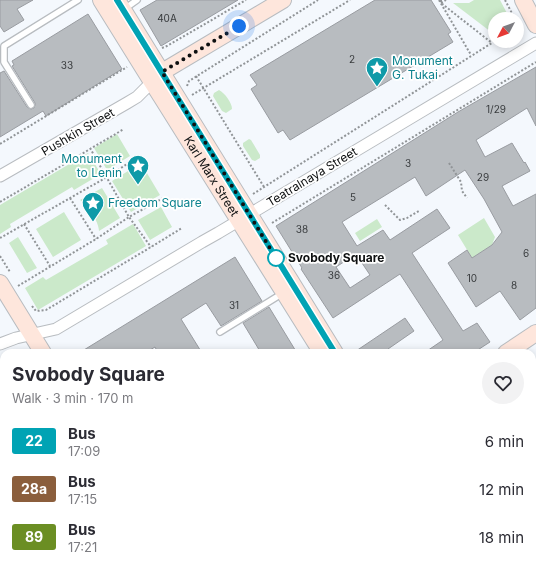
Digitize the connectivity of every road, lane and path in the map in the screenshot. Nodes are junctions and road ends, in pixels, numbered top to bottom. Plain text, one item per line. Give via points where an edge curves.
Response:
1 (78, 0) edge
2 (101, 0) edge
3 (137, 0) edge
4 (246, 0) edge
5 (282, 0) edge
6 (318, 0) edge
7 (350, 0) edge
8 (446, 0) edge
9 (505, 0) edge
10 (523, 0) edge
11 (440, 1) edge
12 (120, 5) edge
13 (511, 12) edge
14 (536, 25) edge
15 (488, 39) edge
16 (536, 44) edge
17 (488, 45) edge
18 (167, 46) dead end
19 (472, 55) junction
20 (536, 62) edge
21 (128, 66) dead end
22 (196, 76) junction
23 (157, 77) junction
24 (186, 87) dead end
25 (203, 88) junction
26 (189, 97) dead end
27 (31, 105) dead end
28 (124, 129) dead end
29 (0, 144) edge
30 (90, 148) junction
31 (141, 155) dead end
32 (449, 163) dead end
33 (0, 176) edge
34 (107, 177) junction
35 (264, 187) junction
36 (250, 196) dead end
37 (165, 197) dead end
38 (70, 198) junction
39 (467, 198) dead end
40 (0, 202) edge
41 (385, 205) dead end
42 (419, 211) dead end
43 (129, 217) junction
44 (244, 218) junction
45 (24, 224) junction
46 (269, 225) dead end
47 (182, 228) dead end
48 (0, 238) edge
49 (96, 239) junction
50 (151, 247) junction
51 (50, 266) junction
52 (0, 283) edge
53 (18, 286) dead end
54 (284, 292) junction
55 (32, 306) dead end
56 (220, 332) dead end
57 (536, 333) edge
58 (31, 335) junction
59 (0, 344) edge
60 (40, 349) edge
61 (320, 349) edge
62 (332, 349) edge
63 (512, 349) edge

1 - 27 lane via 4,46 4,62
2 - 23 main road, Karl Marx Street
3 - 12 lane
4 - 18 path
5 - 23 main road
6 - 22 path
7 - 25 path
8 - 11 path
9 - 13 path
10 - 14 main road
11 - 15 path
11 - 19 path
12 - 23 main road, Karl Marx Street
16 - 44 street, Teatralnaya Street
17 - 19 path
19 - 35 path
20 - 46 path
21 - 29 path
22 - 24 path via 188,81
22 - 25 path
23 - 33 street, Pushkin Street via 137,97
23 - 44 main road, Karl Marx Street via 216,183
25 - 26 path
25 - 35 path
28 - 30 path
30 - 34 path
30 - 40 path
31 - 34 path
32 - 39 path
34 - 38 path
34 - 43 path
35 - 36 path
37 - 43 path
38 - 45 path
38 - 49 path
41 - 42 path via 400,220
43 - 49 path
43 - 50 path
44 - 54 main road, Karl Marx Street
44 - 58 street, Teatralnaya Street via 56,329
44 - 62 main road, Karl Marx Street
45 - 48 path
45 - 51 path
47 - 50 path
49 - 51 path
50 - 55 path via 46,310 36,311
51 - 53 path
52 - 58 main road
54 - 56 lane
54 - 61 main road, Karl Marx Street
57 - 63 main road
58 - 59 street, Teatralnaya Street
58 - 60 main road

